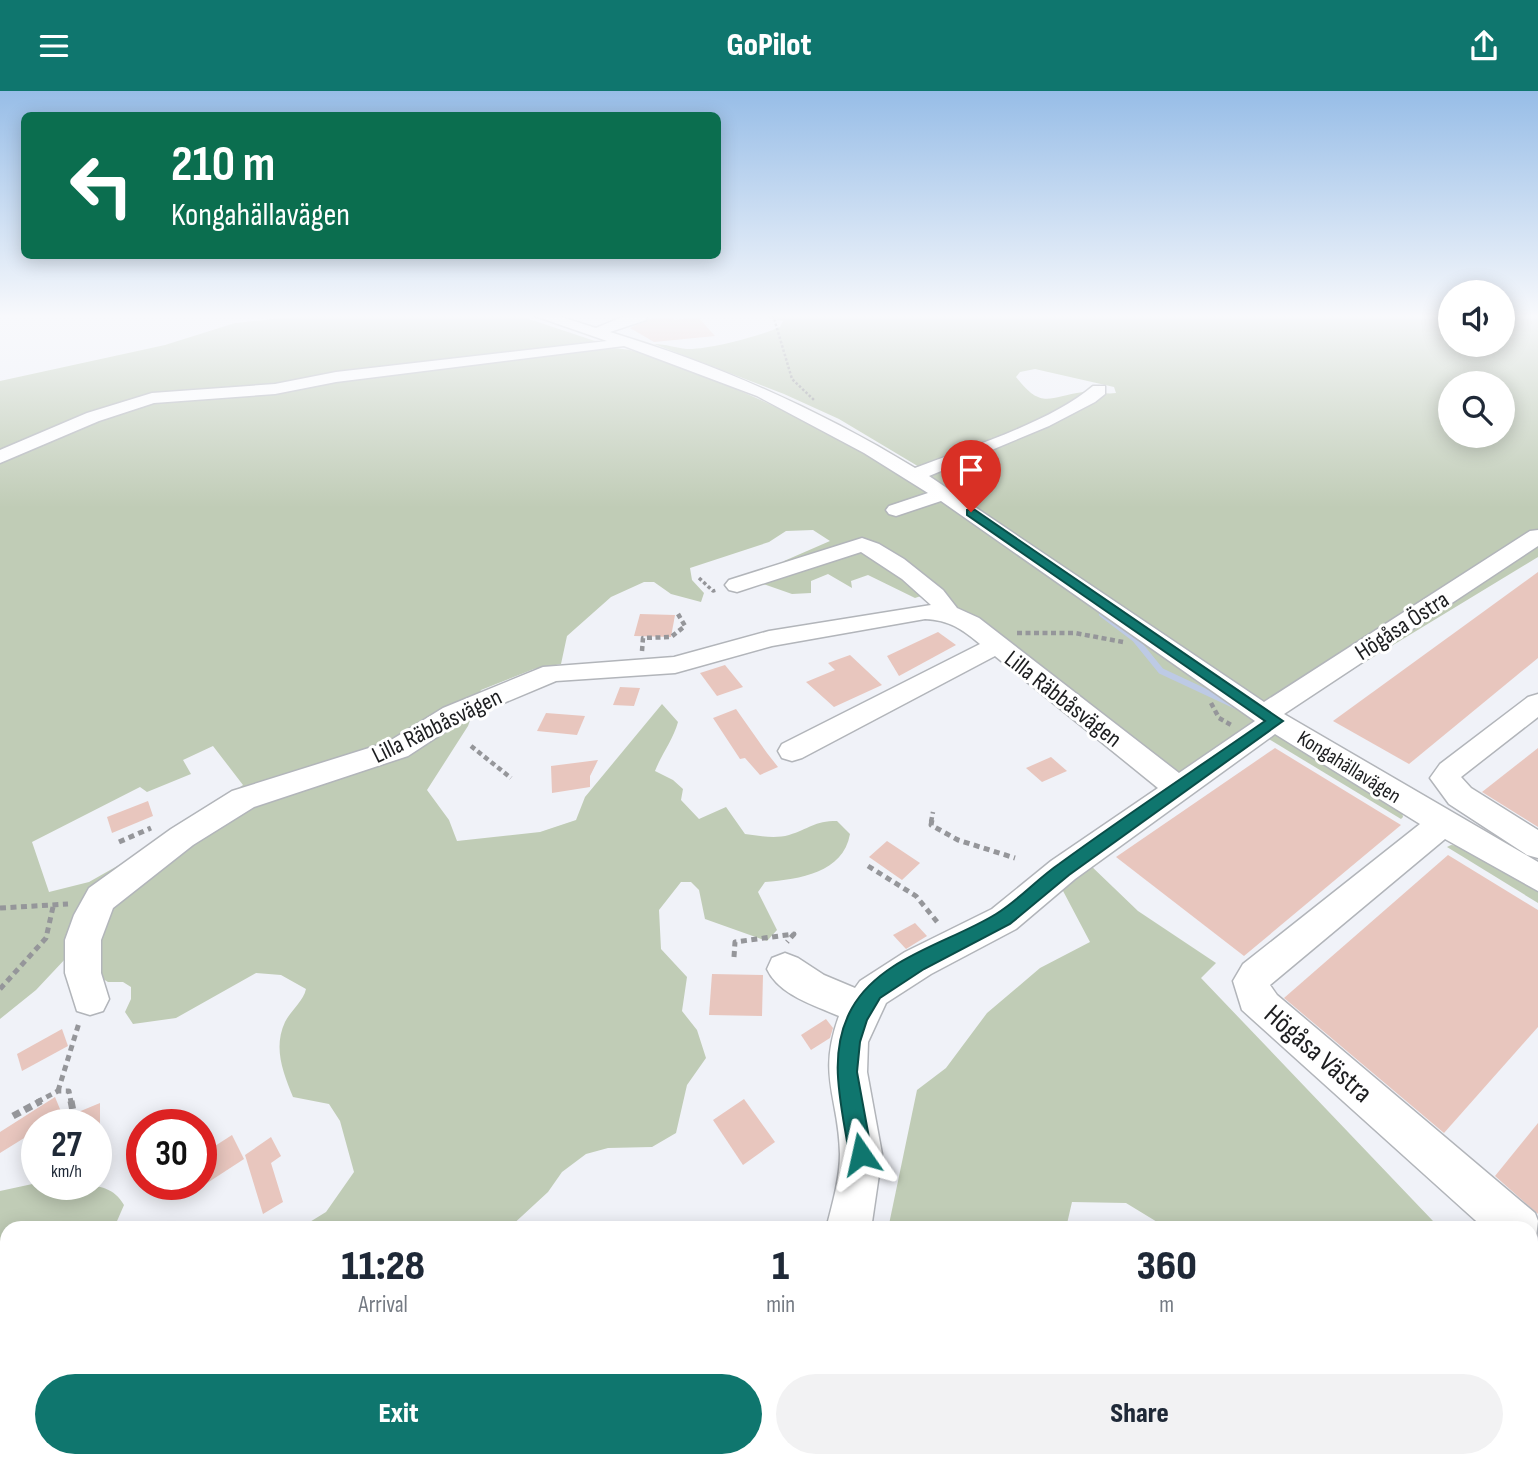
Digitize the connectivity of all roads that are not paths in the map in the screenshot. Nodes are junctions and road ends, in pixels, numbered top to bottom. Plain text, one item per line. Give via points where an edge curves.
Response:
1 (324, 379) edge
2 (731, 379) edge
3 (1099, 390) dead end
4 (0, 457) edge
5 (913, 475) junction
6 (943, 494) junction
7 (896, 510) dead end
8 (1538, 536) edge
9 (737, 585) dead end
10 (948, 613) junction
11 (988, 639) junction
12 (1538, 703) edge
13 (1270, 718) junction
14 (792, 751) dead end
15 (1178, 788) junction
16 (1442, 824) junction
17 (1538, 846) edge
18 (1538, 878) edge
19 (785, 969) road end
20 (863, 1009) junction
21 (84, 1011) road end
22 (850, 1221) edge
23 (1510, 1221) edge

1 - 4 street via 265,390 152,398 93,417
2 - 5 street, Kongahällavägen via 835,429
3 - 5 street via 1058,415
5 - 6 street, Kongahällavägen
6 - 7 street
6 - 13 street, Kongahällavägen
8 - 13 street, Högåsa Östra
9 - 10 street, Lilla Räbbåsvägen via 862,545 878,549 935,596
10 - 11 street, Lilla Räbbåsvägen via 970,623
10 - 21 street, Lilla Räbbåsvägen via 925,612 769,639 675,665 552,673 453,714 398,749 243,799 182,837 101,898 83,940
11 - 14 street
11 - 15 street, Lilla Räbbåsvägen
12 - 17 street via 1445,778 1460,796
13 - 15 street, Högåsa Östra
13 - 16 street, Kongahällavägen
15 - 20 street, Högåsa Östra via 1063,870 1004,919 873,992
16 - 18 street, Kongahällavägen
16 - 23 street, Högåsa Västra via 1256,975 1251,989 1264,1007
19 - 20 street
20 - 22 street, Högåsa Östra via 849,1042 847,1072 861,1154

